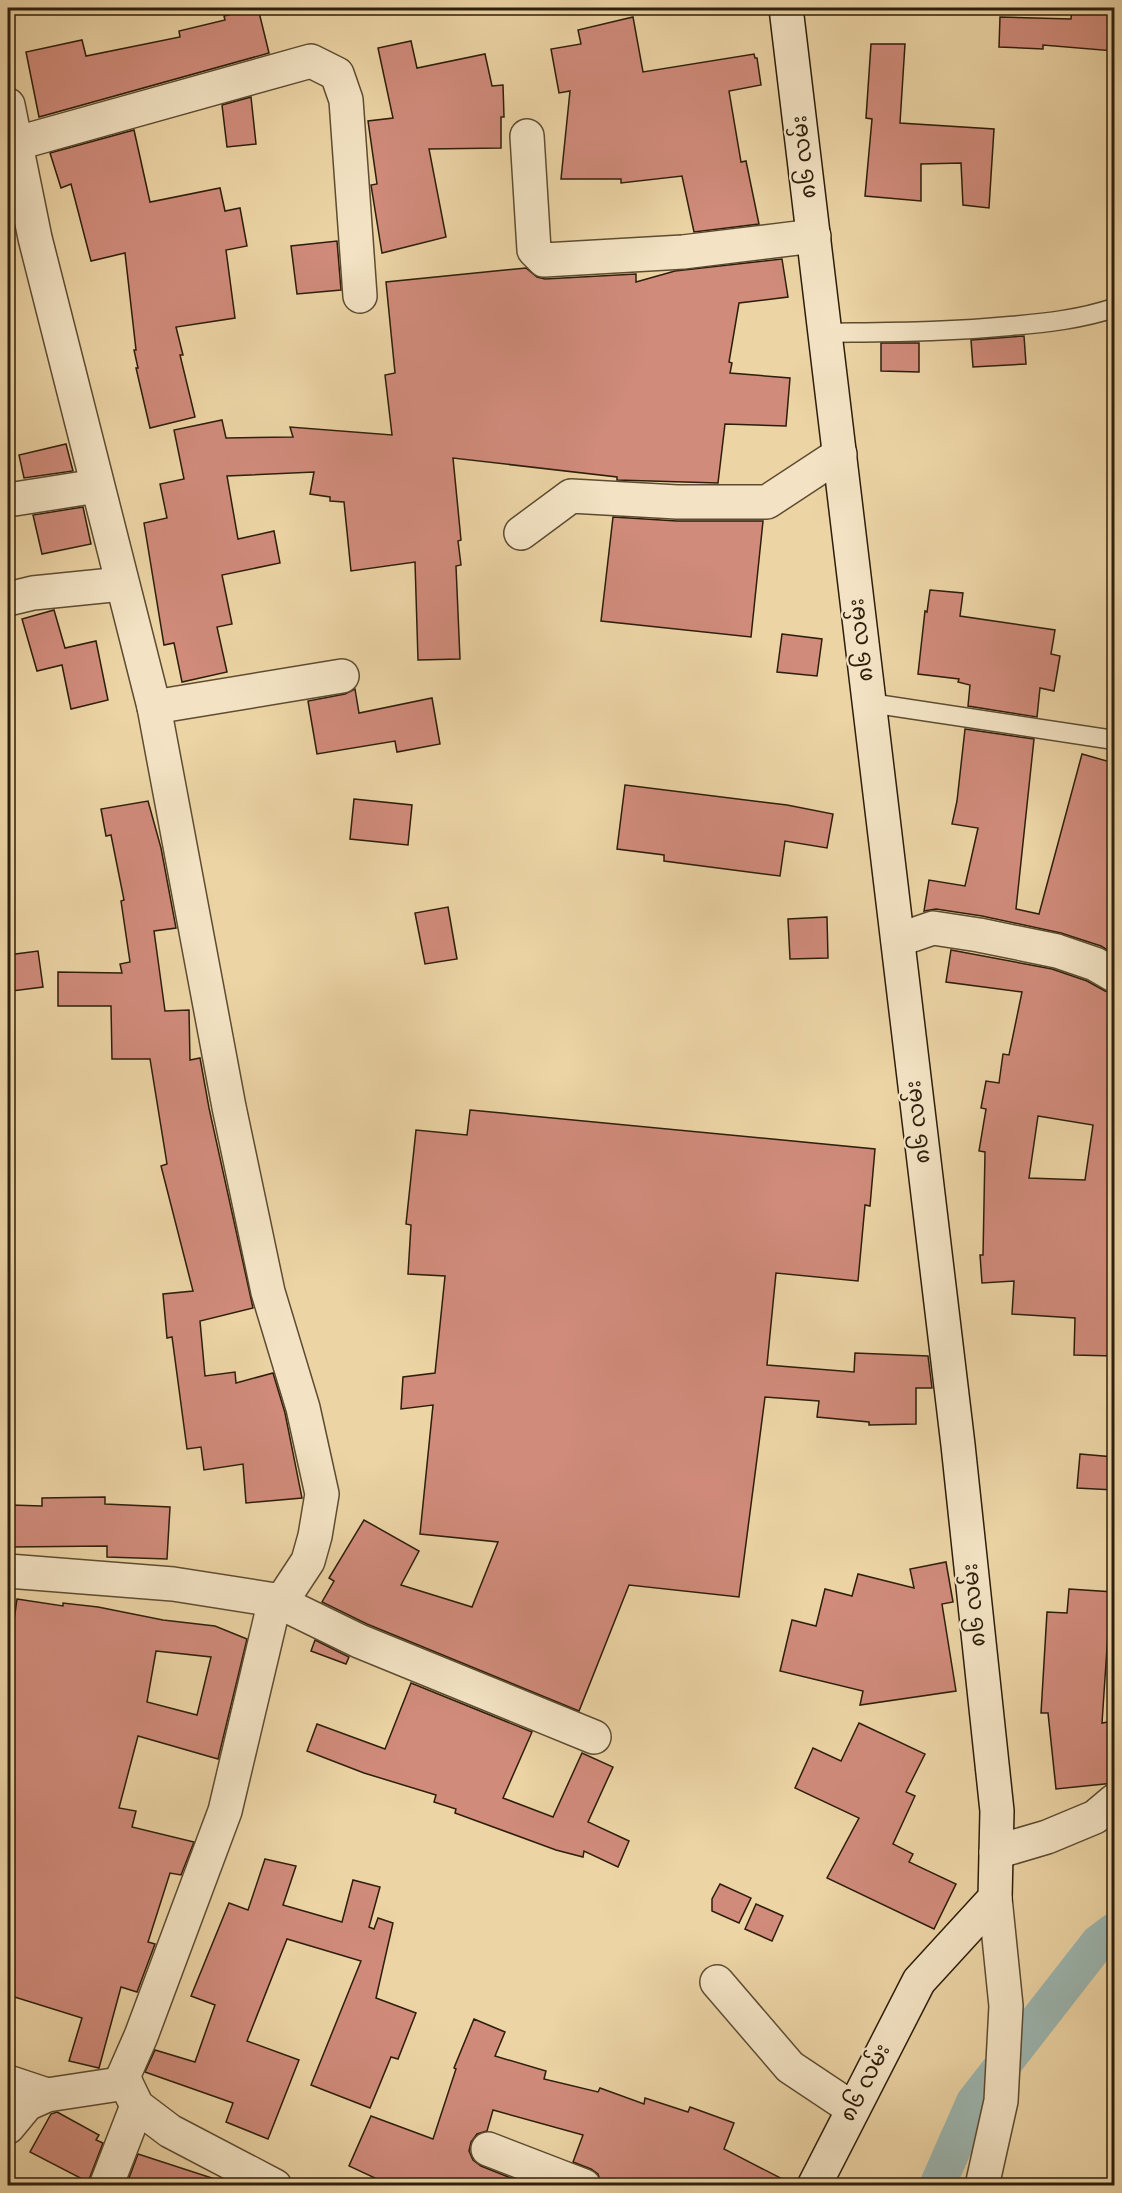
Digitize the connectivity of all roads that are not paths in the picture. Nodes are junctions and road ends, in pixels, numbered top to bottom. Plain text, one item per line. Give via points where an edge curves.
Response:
1 (786, 8) edge
2 (10, 126) edge
3 (527, 136) dead end
4 (18, 204) edge
5 (814, 236) junction
6 (360, 296) dead end
7 (1114, 308) edge
8 (826, 333) junction
9 (840, 454) junction
10 (97, 486) junction
11 (8, 500) edge
12 (521, 533) dead end
13 (122, 584) junction
14 (8, 599) edge
15 (342, 676) dead end
16 (870, 703) junction
17 (154, 707) junction
18 (1114, 740) edge
19 (898, 940) junction
20 (1114, 975) edge
21 (8, 1571) edge
22 (275, 1600) junction
23 (594, 1737) dead end
24 (1114, 1801) edge
25 (996, 1852) junction
26 (995, 1898) junction
27 (717, 1982) dead end
28 (8, 2082) edge
29 (132, 2094) junction
30 (47, 2095) junction
31 (853, 2109) junction
32 (8, 2127) edge
33 (488, 2148) dead end
34 (106, 2186) edge
35 (275, 2186) edge
36 (584, 2186) edge
37 (814, 2186) edge
38 (982, 2186) edge

1 - 5 street, ၈၆ လမ်း
2 - 4 street
2 - 6 street via 311,61 337,74 346,100
3 - 5 street via 534,250 544,260 683,252
4 - 10 street
5 - 8 street, ၈၆ လမ်း
7 - 8 lane via 1046,323 989,328
8 - 9 street, ၈၆ လမ်း
9 - 12 street via 767,502 571,496
9 - 16 street, ၈၆ လမ်း
10 - 11 street
10 - 13 street
13 - 14 street
13 - 17 street
15 - 17 street
16 - 18 lane
16 - 19 street, ၈၆ လမ်း
17 - 22 street via 261,1260 303,1408 322,1494 308,1561 285,1596
19 - 20 street via 933,928 979,935 1058,951
19 - 25 street, ၈၆ လမ်း via 997,1811
21 - 22 street via 173,1584
22 - 23 street via 359,1641
22 - 29 street via 225,1811 123,2077
24 - 25 street via 1095,1817
25 - 26 street, ၈၆ လမ်း
26 - 31 street, ၈၆ လမ်း via 919,1981
26 - 38 street via 1006,2006 1001,2102
27 - 31 street via 790,2067
28 - 30 street
29 - 30 street
29 - 34 street
29 - 35 street via 170,2131
30 - 32 street via 27,2104
31 - 37 street, ၈၆ လမ်း
33 - 36 street

